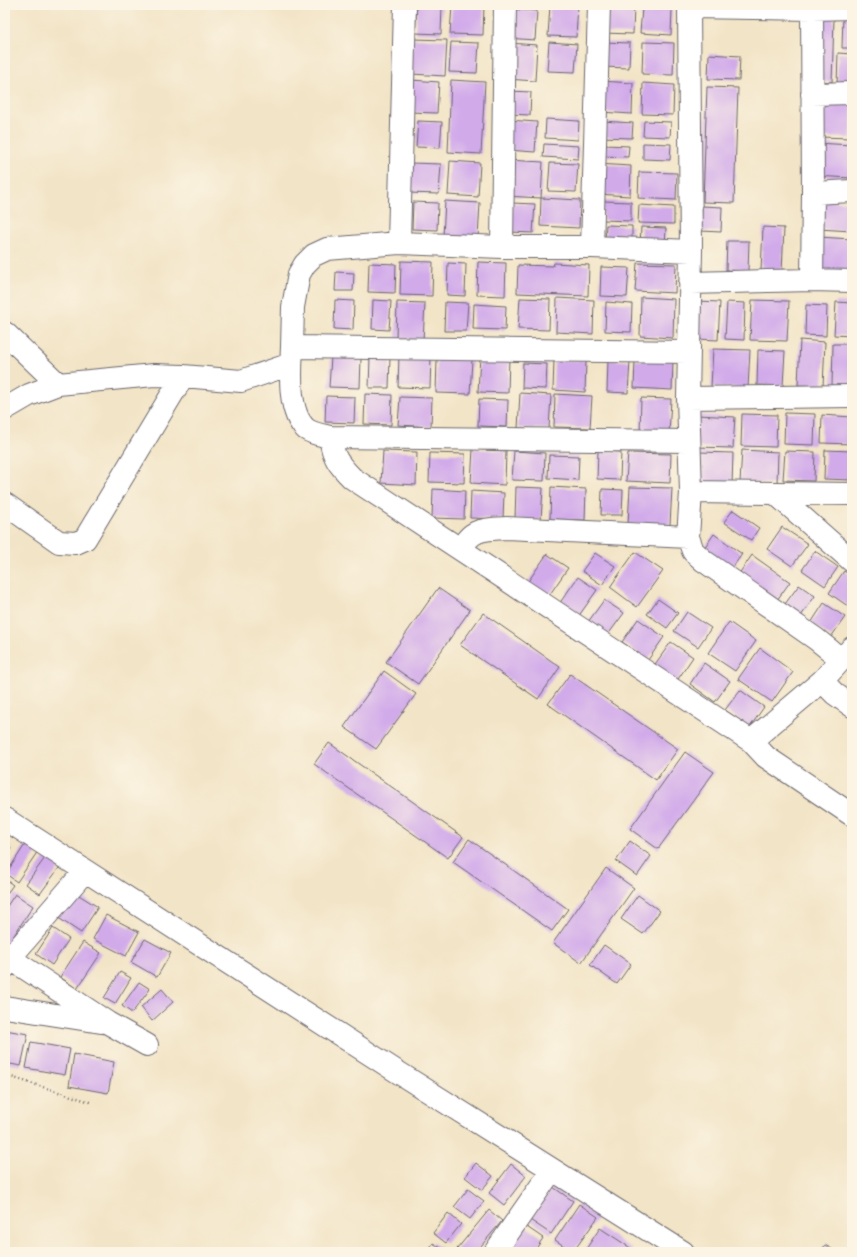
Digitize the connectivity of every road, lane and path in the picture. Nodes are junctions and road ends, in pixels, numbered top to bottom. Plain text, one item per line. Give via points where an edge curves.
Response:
1 (405, 5) edge
2 (505, 5) edge
3 (600, 5) edge
4 (689, 6) edge
5 (852, 8) edge
6 (812, 9) junction
7 (852, 93) edge
8 (812, 94) junction
9 (852, 191) edge
10 (813, 194) junction
11 (399, 243) junction
12 (502, 247) junction
13 (592, 247) junction
14 (691, 251) junction
15 (812, 280) junction
16 (852, 281) edge
17 (690, 284) junction
18 (5, 333) edge
19 (688, 352) junction
20 (292, 355) junction
21 (183, 376) junction
22 (58, 384) junction
23 (852, 396) edge
24 (688, 398) junction
25 (5, 408) edge
26 (330, 437) junction
27 (689, 441) junction
28 (691, 492) junction
29 (775, 493) junction
30 (852, 494) edge
31 (5, 504) edge
32 (688, 537) junction
33 (462, 550) junction
34 (852, 561) edge
35 (846, 653) edge
36 (822, 681) junction
37 (852, 706) edge
38 (751, 741) junction
39 (852, 815) edge
40 (5, 819) edge
41 (85, 870) junction
42 (6, 960) edge
43 (5, 1007) edge
44 (108, 1023) junction
45 (147, 1045) dead end
46 (5, 1075) edge
47 (90, 1102) dead end
48 (552, 1170) junction
49 (495, 1252) edge
50 (683, 1252) edge

1 - 11 street
2 - 12 street
3 - 13 street
4 - 6 street
4 - 14 street
5 - 6 street
6 - 8 street
7 - 8 street
8 - 10 street
9 - 10 street
10 - 15 street
11 - 12 street
11 - 20 street via 334,248 314,254 299,274 293,307
12 - 13 street
13 - 14 street
14 - 17 street
15 - 16 street
15 - 17 street
17 - 19 street
18 - 22 street
19 - 20 street
19 - 24 street
20 - 21 street via 242,381
20 - 26 street via 291,384 299,419 306,428
21 - 22 street via 154,375
21 - 31 street via 85,539 76,543 59,542
22 - 25 street
23 - 24 street
24 - 27 street
26 - 27 street
26 - 33 street via 332,453 339,465 352,478
27 - 28 street
28 - 29 street
28 - 32 street
29 - 30 street
29 - 34 street
32 - 33 street via 487,529 474,533 465,541
32 - 35 street via 693,551 704,561 810,635
33 - 38 street
35 - 36 street
36 - 37 street
36 - 38 street
38 - 39 street via 763,755
40 - 41 street
41 - 42 street
41 - 48 street
42 - 44 street
43 - 44 street
44 - 45 street
46 - 47 path
48 - 49 street
48 - 50 street

